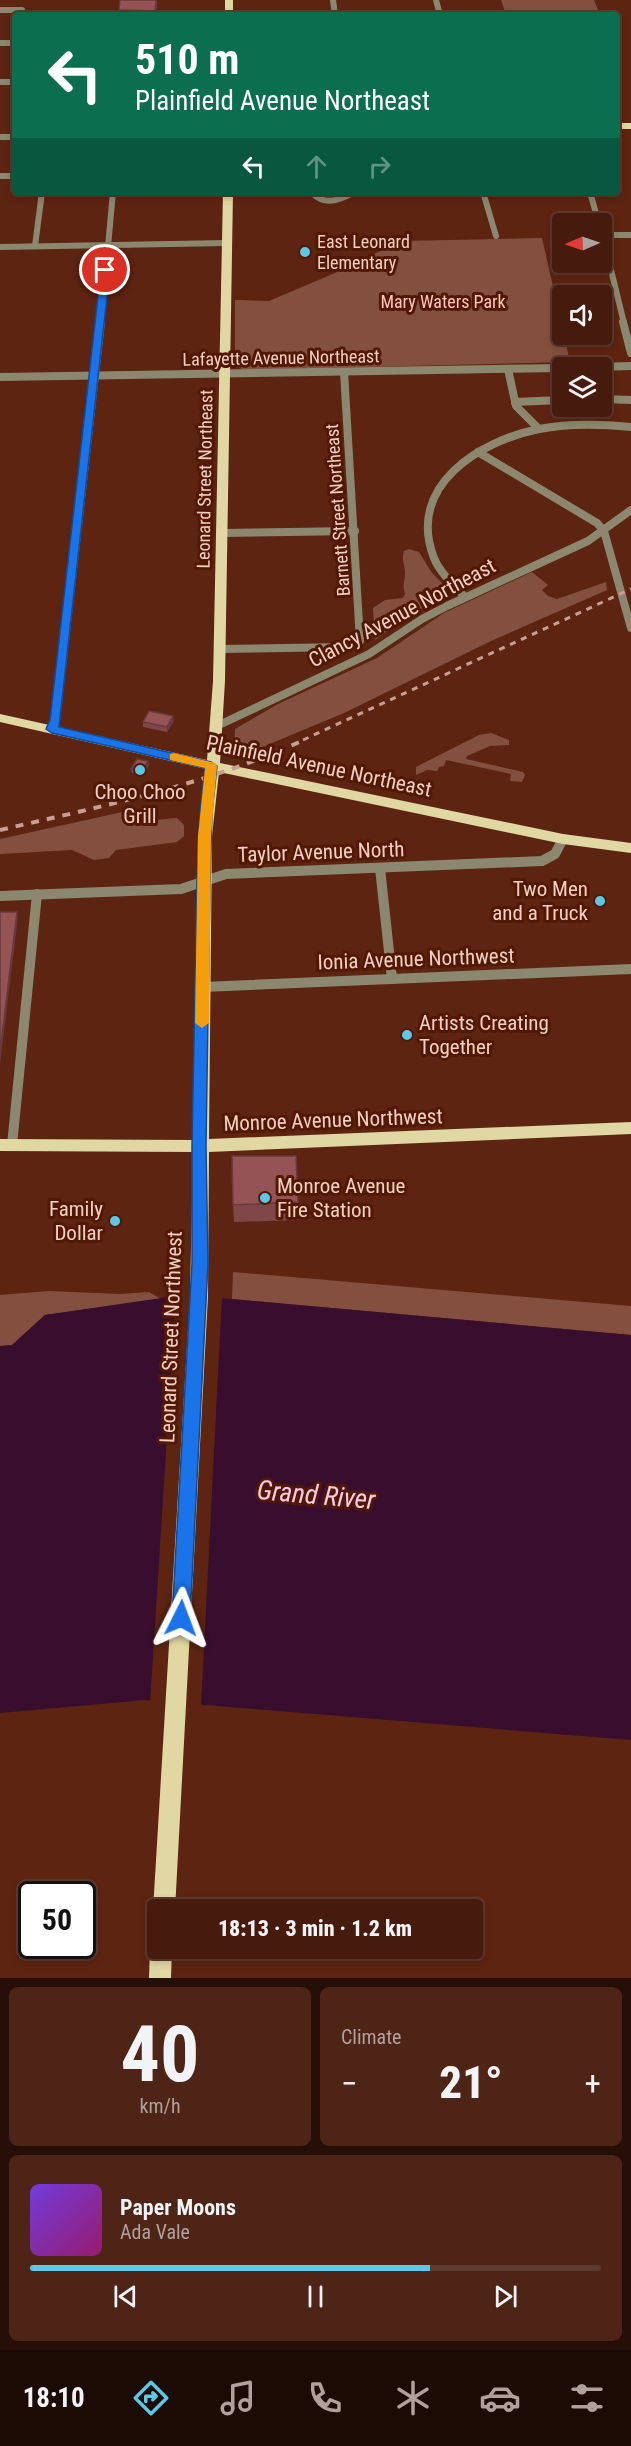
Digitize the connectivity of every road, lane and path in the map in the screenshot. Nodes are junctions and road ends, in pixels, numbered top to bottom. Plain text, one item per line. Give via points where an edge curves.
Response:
1 (24, 0) edge
2 (0, 10) edge
3 (22, 12) edge
4 (42, 195) edge
5 (113, 195) edge
6 (228, 195) edge
7 (314, 195) edge
8 (350, 195) edge
9 (484, 195) edge
10 (591, 195) edge
11 (596, 213) edge
12 (612, 234) edge
13 (631, 235) edge
14 (496, 236) dead end
15 (227, 243) junction
16 (108, 245) junction
17 (35, 246) junction
18 (0, 247) edge
19 (612, 273) edge
20 (631, 353) edge
21 (631, 366) edge
22 (612, 367) edge
23 (552, 368) edge
24 (508, 369) junction
25 (344, 372) junction
26 (224, 375) junction
27 (95, 376) junction
28 (0, 377) edge
29 (612, 399) edge
30 (552, 400) edge
31 (631, 400) edge
32 (515, 402) junction
33 (631, 427) edge
34 (539, 429) junction
35 (478, 452) junction
36 (631, 510) edge
37 (355, 531) junction
38 (604, 531) junction
39 (222, 533) junction
40 (465, 597) junction
41 (631, 628) edge
42 (220, 649) junction
43 (0, 718) edge
44 (217, 726) junction
45 (52, 729) junction
46 (211, 766) junction
47 (563, 839) junction
48 (631, 848) edge
49 (380, 868) junction
50 (204, 882) junction
51 (37, 894) junction
52 (0, 896) edge
53 (631, 969) edge
54 (393, 979) junction
55 (203, 987) junction
56 (631, 1128) edge
57 (6, 1145) edge
58 (199, 1146) junction
59 (165, 1899) edge
60 (161, 1959) edge
61 (160, 1978) edge

1 - 3 street
2 - 3 street
4 - 17 street
5 - 16 street
6 - 15 main road, Leonard Street Northeast
7 - 8 street via 331,202
9 - 14 street
10 - 11 street
12 - 13 street
15 - 16 street
15 - 26 main road, Leonard Street Northeast
16 - 17 street
16 - 27 street
17 - 18 street
19 - 20 street
21 - 22 street, Lafayette Avenue Northeast
23 - 24 street, Lafayette Avenue Northeast
24 - 25 street, Lafayette Avenue Northeast
24 - 32 street
25 - 26 street, Lafayette Avenue Northeast
25 - 37 street, Barnett Street Northeast
26 - 27 street, Lafayette Avenue Northeast
26 - 39 main road, Leonard Street Northeast
27 - 28 street, Lafayette Avenue Northeast
27 - 45 street
29 - 31 street
30 - 32 street
32 - 34 street
33 - 34 street via 581,425
34 - 35 street
35 - 38 street via 597,523
35 - 40 street via 444,480 427,520 427,538 434,558
36 - 38 street, Clancy Avenue Northeast
37 - 39 street
37 - 42 street, Barnett Street Northeast via 360,635 356,645
38 - 40 street, Clancy Avenue Northeast
38 - 41 street
39 - 42 main road, Leonard Street Northeast
40 - 44 street, Clancy Avenue Northeast via 422,619 369,654
42 - 44 main road, Leonard Street Northeast
43 - 45 main road, Plainfield Avenue Northeast
44 - 46 main road, Leonard Street Northeast
45 - 46 main road, Plainfield Avenue Northeast
46 - 47 main road, Plainfield Avenue Northeast
46 - 50 main road, Leonard Street Northwest
47 - 48 main road, Plainfield Avenue Northeast
47 - 49 street, Taylor Avenue North via 555,854 542,861
49 - 50 street, Taylor Avenue North via 226,874
49 - 54 street
50 - 51 street, Taylor Avenue North via 181,889
50 - 55 main road, Leonard Street Northwest
51 - 52 street, Taylor Avenue North
51 - 57 street
53 - 54 street, Ionia Avenue Northwest
54 - 55 street, Ionia Avenue Northwest
55 - 58 main road, Leonard Street Northwest
56 - 58 main road, Monroe Avenue Northwest
57 - 58 main road, Monroe Avenue Northwest
58 - 59 main road, Leonard Street Northwest via 199,1296
60 - 61 main road

